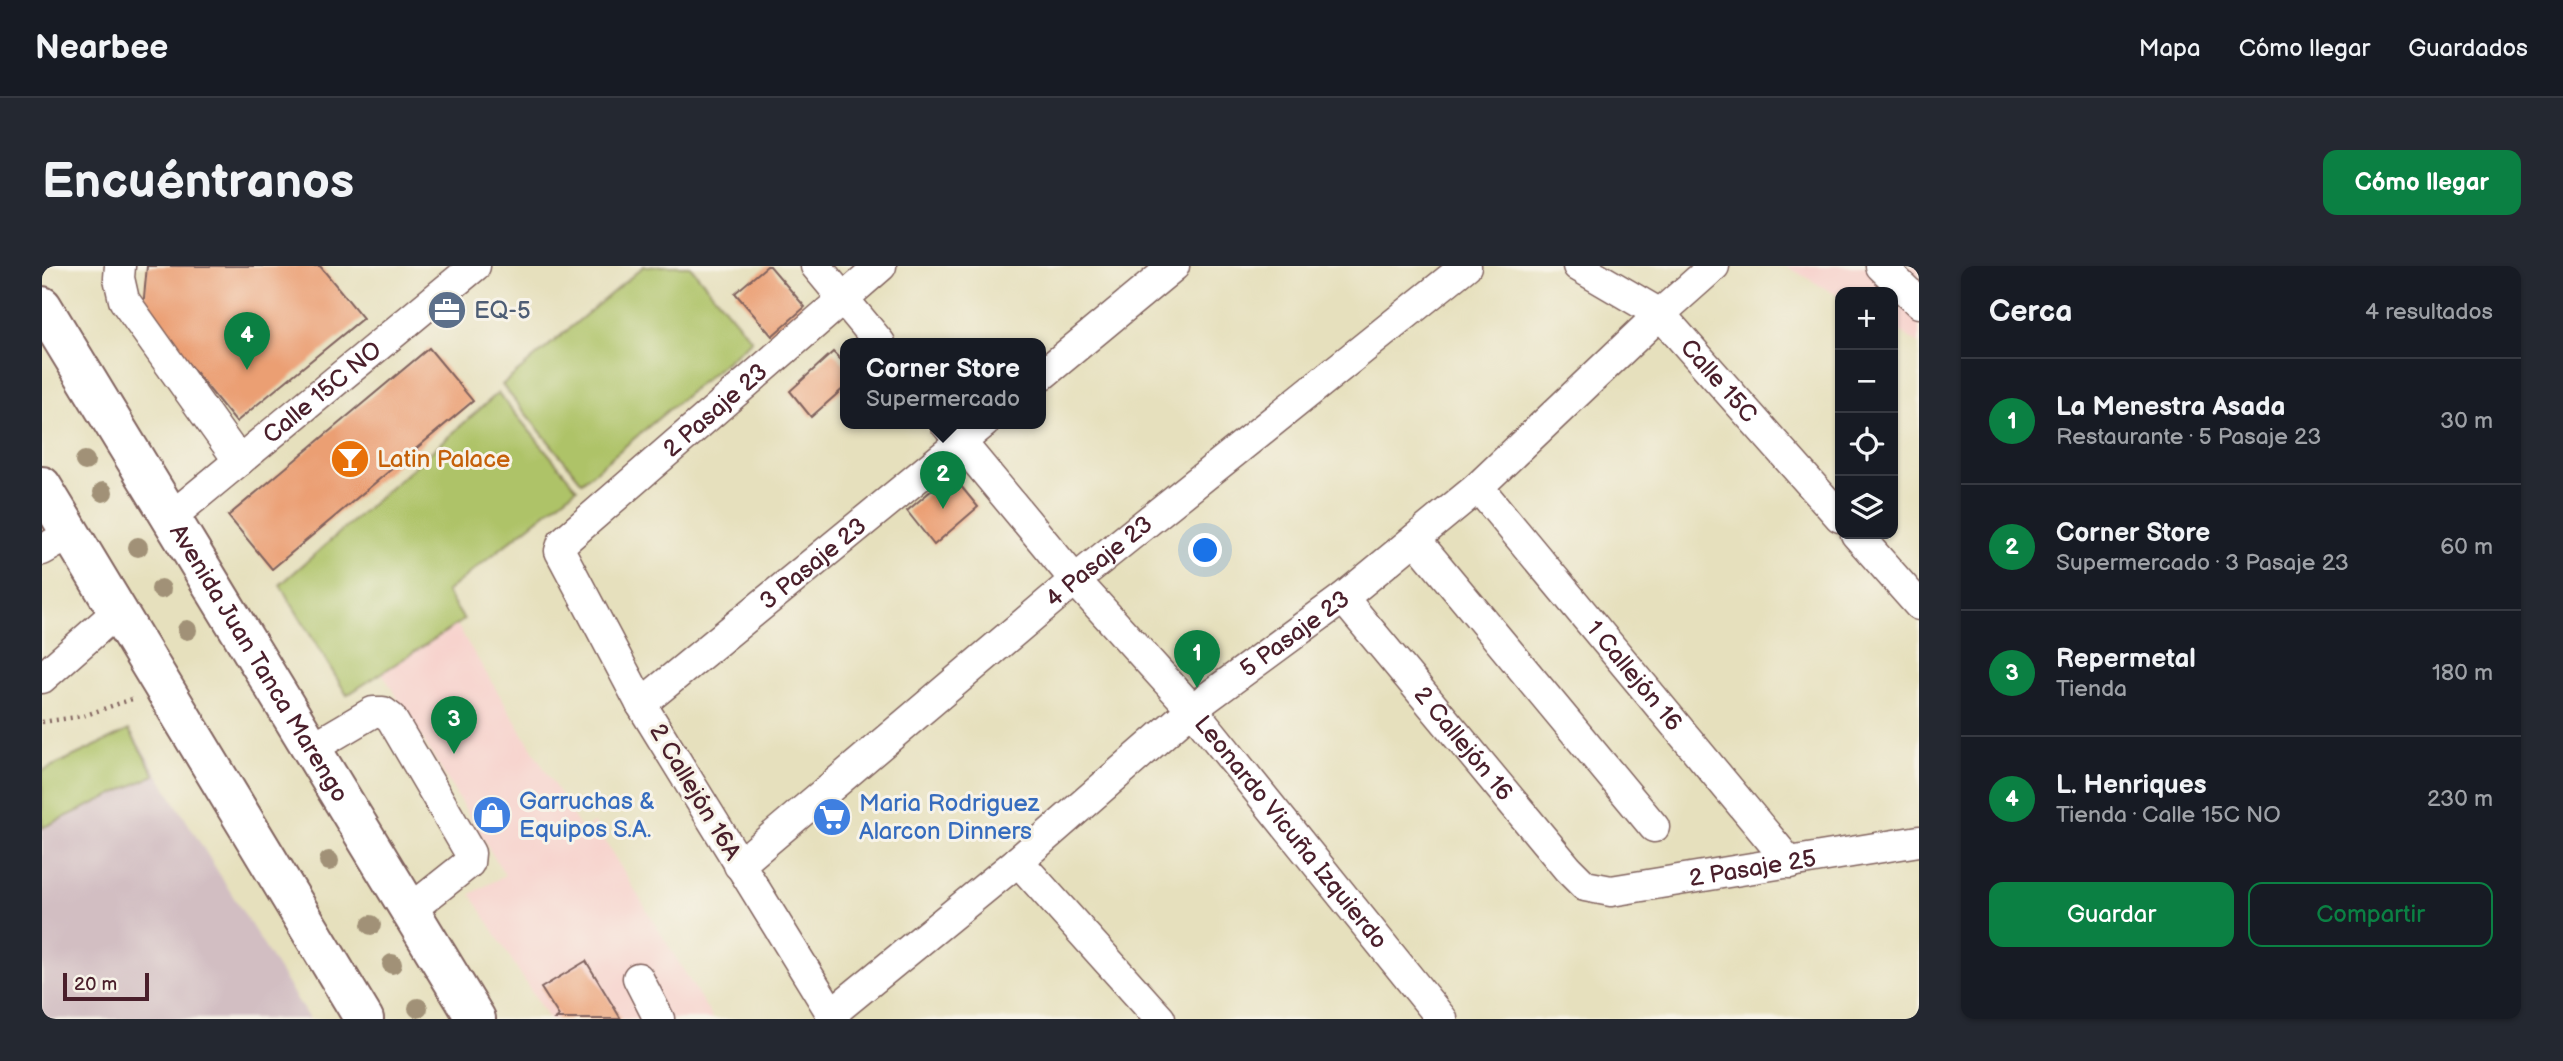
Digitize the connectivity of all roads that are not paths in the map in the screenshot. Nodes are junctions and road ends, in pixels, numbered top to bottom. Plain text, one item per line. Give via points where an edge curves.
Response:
1 (120, 266) edge
2 (475, 266) edge
3 (816, 266) edge
4 (881, 266) edge
5 (1174, 266) edge
6 (1466, 266) edge
7 (1578, 266) edge
8 (1714, 266) edge
9 (1881, 266) edge
10 (844, 297) junction
11 (1919, 303) edge
12 (42, 306) edge
13 (1660, 314) junction
14 (876, 338) edge
15 (1046, 372) edge
16 (952, 433) edge
17 (239, 461) junction
18 (42, 486) edge
19 (1478, 487) junction
20 (1835, 511) edge
21 (171, 517) junction
22 (1415, 539) junction
23 (1860, 539) edge
24 (57, 542) edge
25 (563, 559) joint
26 (1075, 580) junction
27 (1343, 598) junction
28 (1919, 605) edge
29 (118, 611) junction
30 (42, 678) edge
31 (641, 704) junction
32 (1192, 709) junction
33 (312, 748) junction
34 (1654, 827) dead end
35 (1919, 841) edge
36 (1018, 861) junction
37 (1790, 863) junction
38 (739, 865) junction
39 (1585, 886) joint
40 (410, 910) junction
41 (638, 978) dead end
42 (833, 1016) edge
43 (364, 1019) edge
44 (476, 1019) edge
45 (659, 1019) edge
46 (1160, 1019) edge
47 (1442, 1019) edge

1 - 17 street via 124,300
2 - 17 street, Calle 15C NO
3 - 10 street
4 - 10 street, 2 Pasaje 23
5 - 15 street
6 - 26 street, 4 Pasaje 23
7 - 13 street, Calle 15C
8 - 13 street, 5 Pasaje 23
9 - 11 street
10 - 14 street
10 - 25 street, 2 Pasaje 23 via 563,542
12 - 21 main road, Avenida Juan Tanca Marengo
13 - 19 street, 5 Pasaje 23
13 - 20 street, Calle 15C
16 - 26 street, Leonardo Vicuña Izquierdo
16 - 31 street, 3 Pasaje 23
17 - 21 street, Calle 15C NO
18 - 24 main road
19 - 22 street, 5 Pasaje 23
19 - 37 street, 1 Callejón 16
21 - 33 main road, Avenida Juan Tanca Marengo
22 - 27 street, 5 Pasaje 23
22 - 34 street
23 - 28 street
24 - 29 main road
25 - 31 street, 2 Callejón 16A
26 - 32 street, Leonardo Vicuña Izquierdo
26 - 38 street, 4 Pasaje 23
27 - 32 street, 5 Pasaje 23
27 - 39 street, 2 Callejón 16
29 - 30 street
29 - 43 main road
31 - 38 street, 2 Callejón 16A
32 - 36 street, 5 Pasaje 23
32 - 47 street, Leonardo Vicuña Izquierdo
33 - 40 main road, Avenida Juan Tanca Marengo
33 - 40 street via 373,712 391,718 470,853 469,863
35 - 37 street, 2 Pasaje 25
36 - 42 street, 5 Pasaje 23
36 - 46 street
37 - 39 street, 2 Pasaje 25 via 1611,891
38 - 42 street, 2 Callejón 16A
40 - 44 main road, Avenida Juan Tanca Marengo
41 - 45 street

